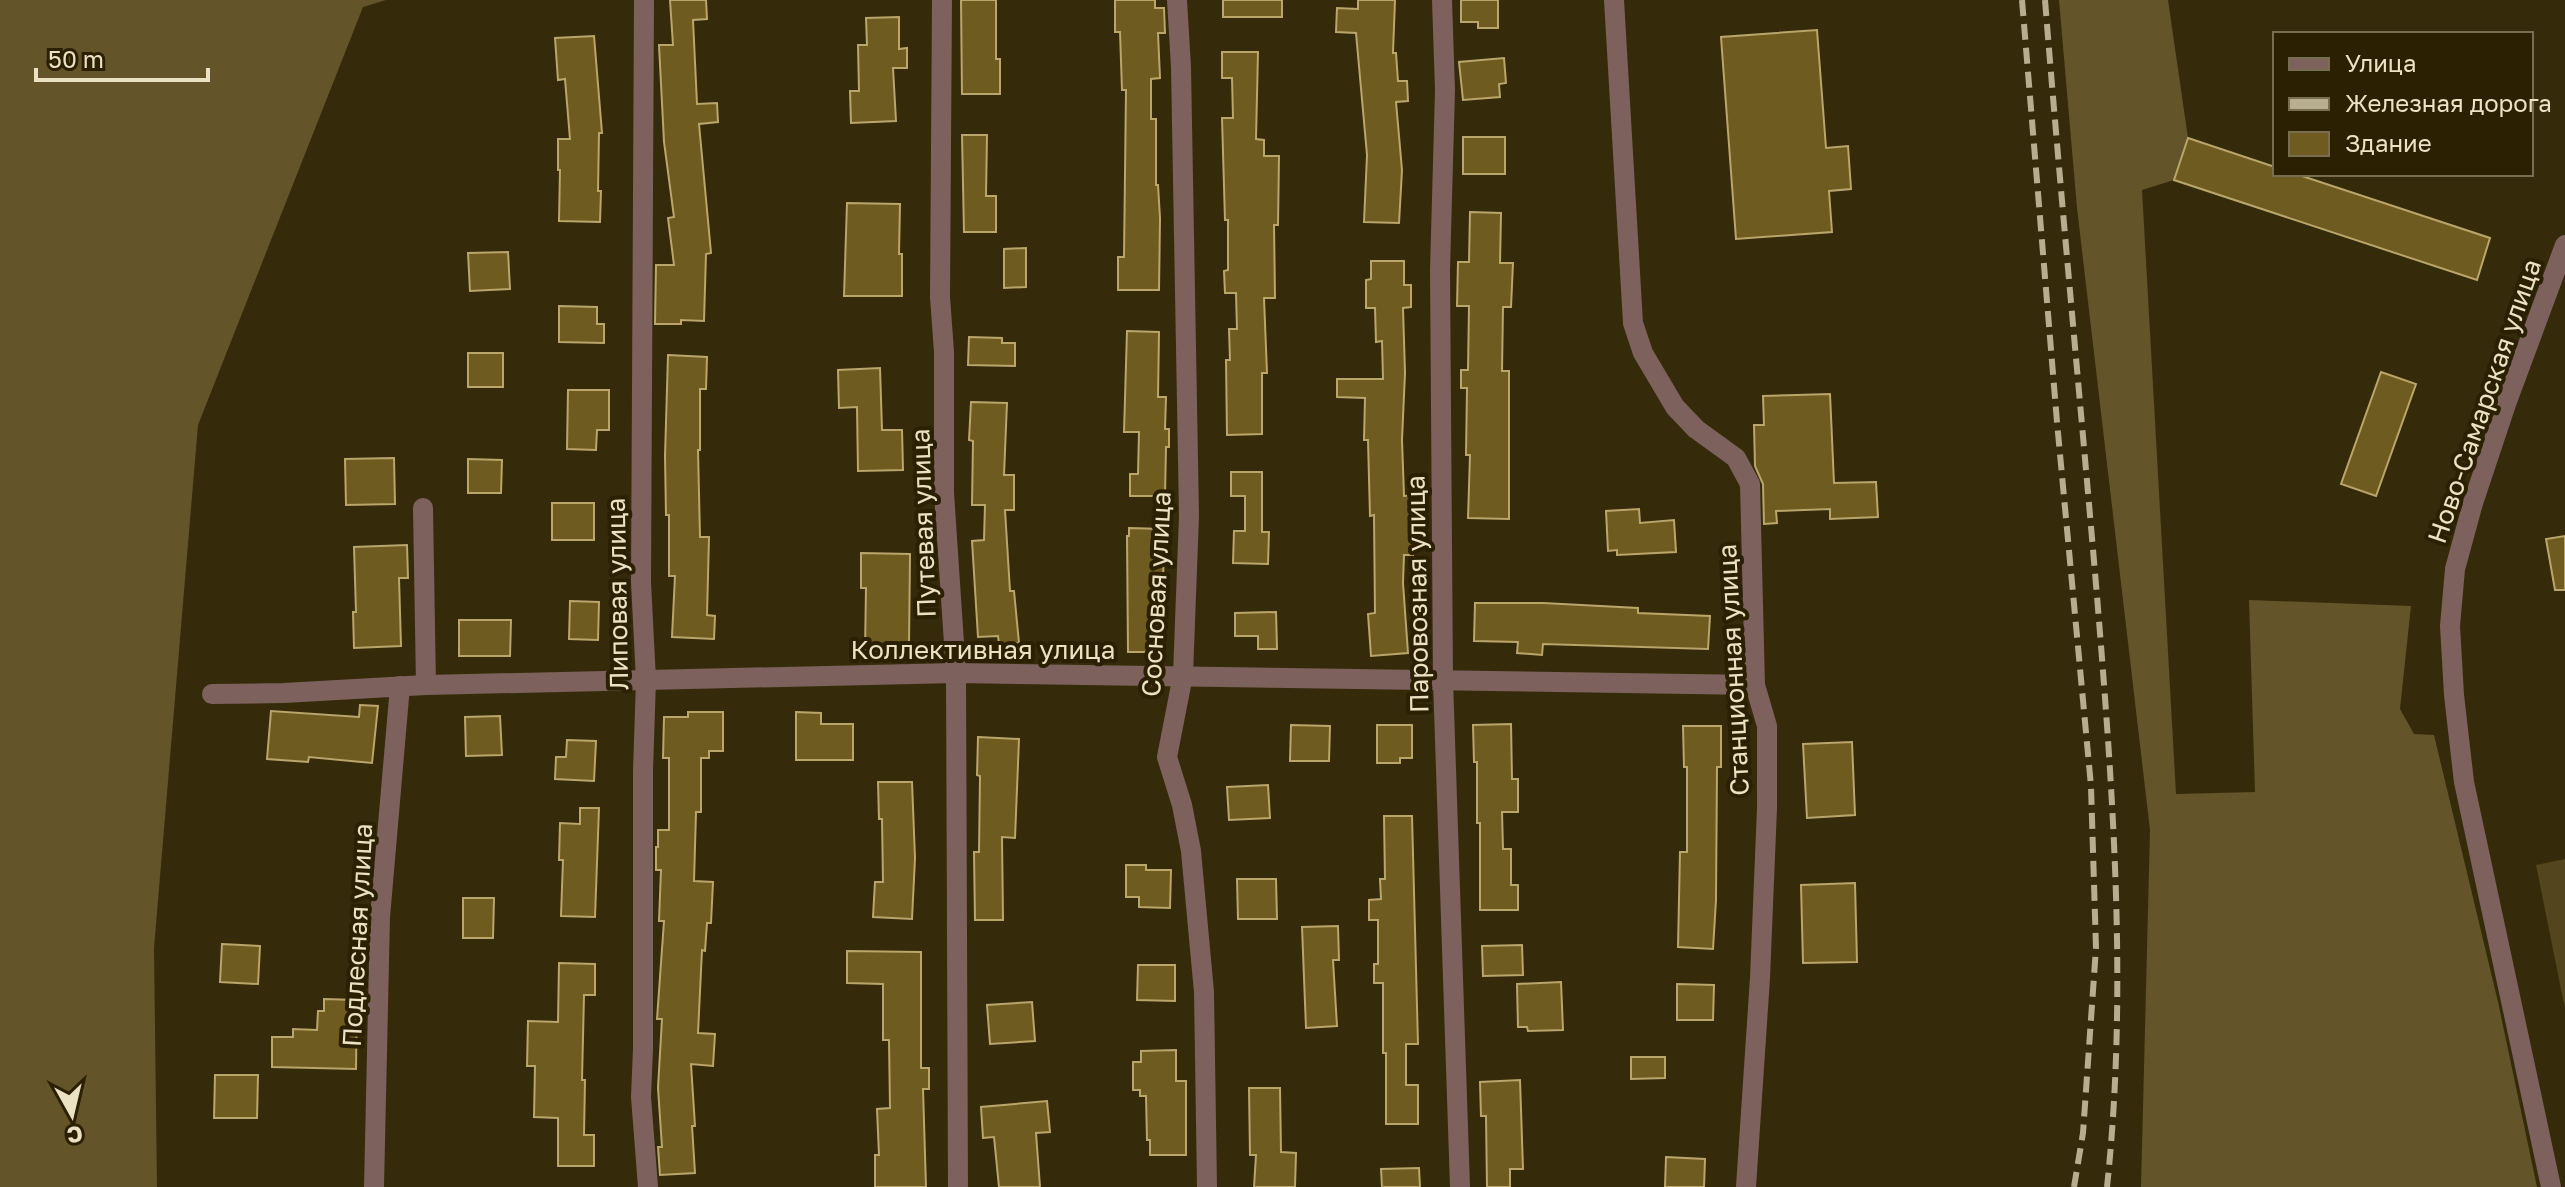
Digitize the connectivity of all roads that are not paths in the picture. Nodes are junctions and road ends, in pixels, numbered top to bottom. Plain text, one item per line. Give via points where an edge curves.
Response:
1 (644, 0) edge
2 (942, 0) edge
3 (1177, 0) edge
4 (1442, 0) edge
5 (1614, 0) edge
6 (2565, 245) edge
7 (423, 508) dead end
8 (956, 673) junction
9 (1183, 675) junction
10 (646, 680) junction
11 (1443, 680) junction
12 (426, 685) junction
13 (1755, 685) junction
14 (400, 686) junction
15 (212, 694) dead end
16 (374, 1187) edge
17 (648, 1187) edge
18 (958, 1187) edge
19 (1207, 1187) edge
20 (1460, 1187) edge
21 (1746, 1187) edge
22 (2551, 1187) edge

1 - 10 street, Липовая улица via 641,582
2 - 8 street, Путевая улица via 944,493
3 - 9 street, Сосновая улица via 1189,516
4 - 11 street, Паровозная улица
5 - 13 street, Станционная улица via 1633,323 1643,353 1675,407 1736,458 1750,484
6 - 22 street, Ново-Самарская улица via 2473,503 2455,569 2450,626 2464,782
7 - 12 street
8 - 9 street, Коллективная улица
8 - 10 street, Коллективная улица
8 - 18 street, Путевая улица
9 - 11 street, Коллективная улица
9 - 19 street, Сосновая улица via 1167,757 1191,851 1204,992
10 - 12 street, Коллективная улица
10 - 17 street, Липовая улица via 641,1097
11 - 13 street, Коллективная улица
11 - 20 street, Паровозная улица
12 - 14 street, Коллективная улица
13 - 21 street, Станционная улица via 1767,726 1767,808
14 - 15 street, Коллективная улица
14 - 16 street, Подлесная улица via 380,917

